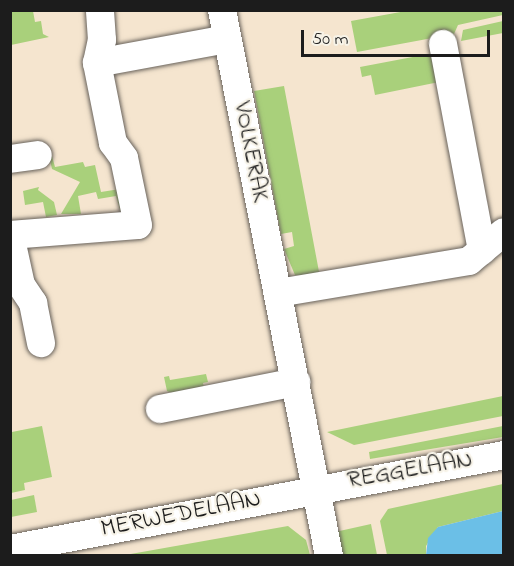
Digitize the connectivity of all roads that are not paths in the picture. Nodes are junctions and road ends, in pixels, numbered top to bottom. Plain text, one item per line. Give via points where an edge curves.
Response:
1 (100, 10) edge
2 (222, 10) edge
3 (227, 39) junction
4 (443, 44) dead end
5 (97, 63) junction
6 (504, 232) edge
7 (10, 235) edge
8 (482, 250) junction
9 (278, 293) junction
10 (41, 343) dead end
11 (296, 382) junction
12 (160, 408) dead end
13 (504, 455) edge
14 (317, 488) junction
15 (10, 549) edge
16 (329, 555) edge

1 - 5 street via 102,40
2 - 3 street, VOLKERAK
3 - 5 street
3 - 9 street, VOLKERAK
4 - 8 street
5 - 7 street via 112,143 124,158 138,225
6 - 8 street
7 - 10 street via 21,285 33,303
8 - 9 street via 470,261
9 - 11 street, VOLKERAK
11 - 12 street
11 - 14 street, VOLKERAK
13 - 14 street, REGGELAAN
14 - 15 street, MERWEDELAAN
14 - 16 street, VOLKERAK

